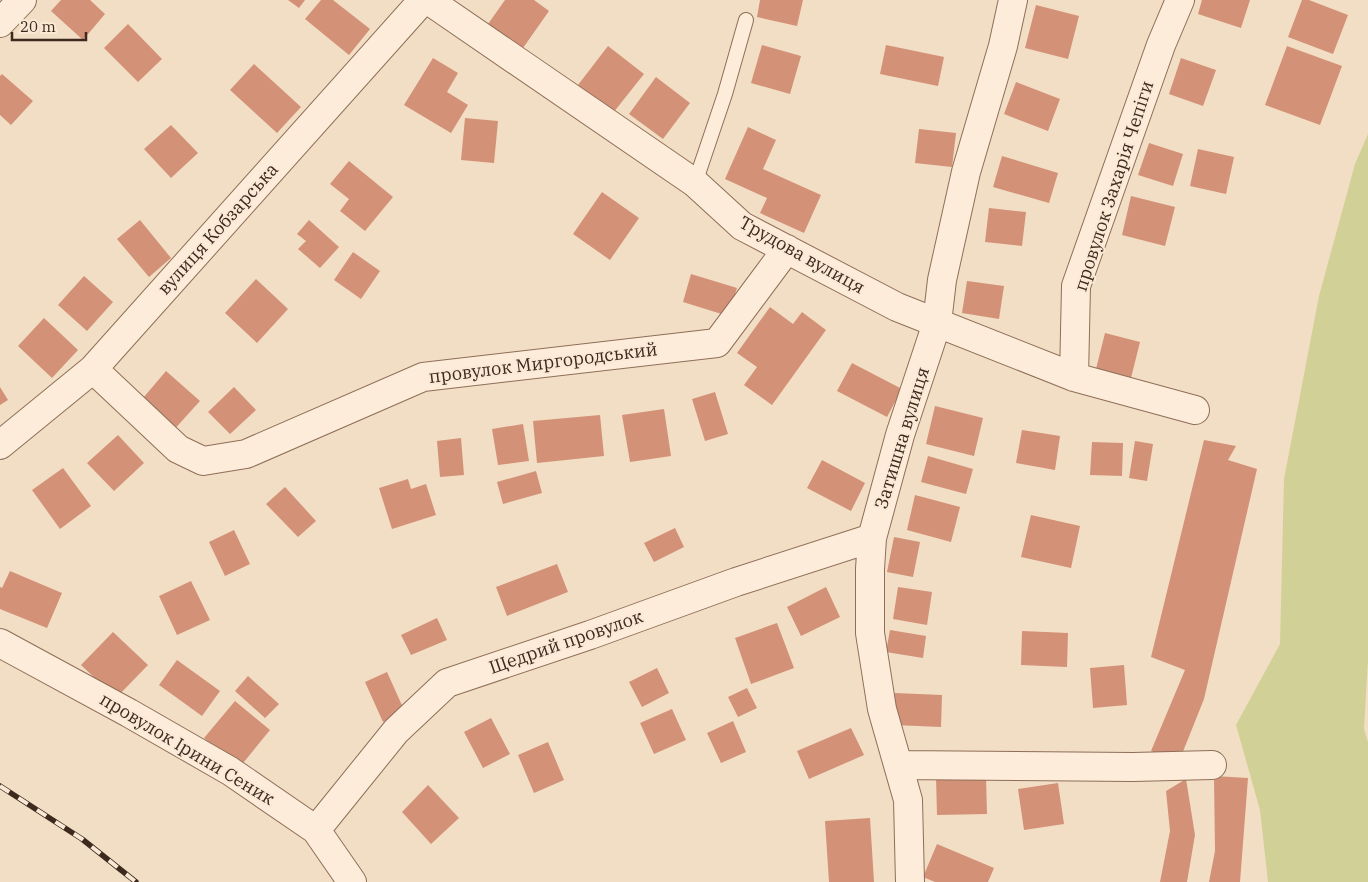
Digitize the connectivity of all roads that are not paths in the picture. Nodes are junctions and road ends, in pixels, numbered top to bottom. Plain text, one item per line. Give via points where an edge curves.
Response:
1 (22, 0) edge
2 (423, 0) edge
3 (428, 0) edge
4 (1013, 0) edge
5 (1180, 0) edge
6 (746, 20) dead end
7 (0, 23) edge
8 (694, 183) junction
9 (787, 249) junction
10 (937, 323) junction
11 (93, 369) junction
12 (1074, 377) junction
13 (1195, 410) dead end
14 (0, 445) edge
15 (872, 538) junction
16 (0, 643) edge
17 (898, 765) junction
18 (1212, 765) dead end
19 (316, 830) junction
20 (352, 882) edge
21 (910, 882) edge

1 - 7 street
2 - 11 street, вулиця Кобзарська
3 - 8 street, Трудова вулиця
4 - 10 street, Затишна вулиця via 966,172 942,280
5 - 12 street, провулок Захарія Чепіги via 1076,286
6 - 8 lane
8 - 9 street, Трудова вулиця via 742,226
9 - 10 street, Трудова вулиця via 897,307
9 - 11 street, провулок Миргородський via 717,342 423,377 246,454 203,460 178,449
10 - 12 street, Трудова вулиця
10 - 15 street, Затишна вулиця via 900,435
11 - 14 street, вулиця Кобзарська
12 - 13 street, Трудова вулиця
15 - 17 street, Затишна вулиця via 870,633 882,709
15 - 19 street, Щедрий провулок via 447,683 396,731
16 - 19 street, провулок Ірини Сеник via 230,771
17 - 18 street
17 - 21 street, Затишна вулиця via 908,800
19 - 20 street, провулок Ірини Сеник

